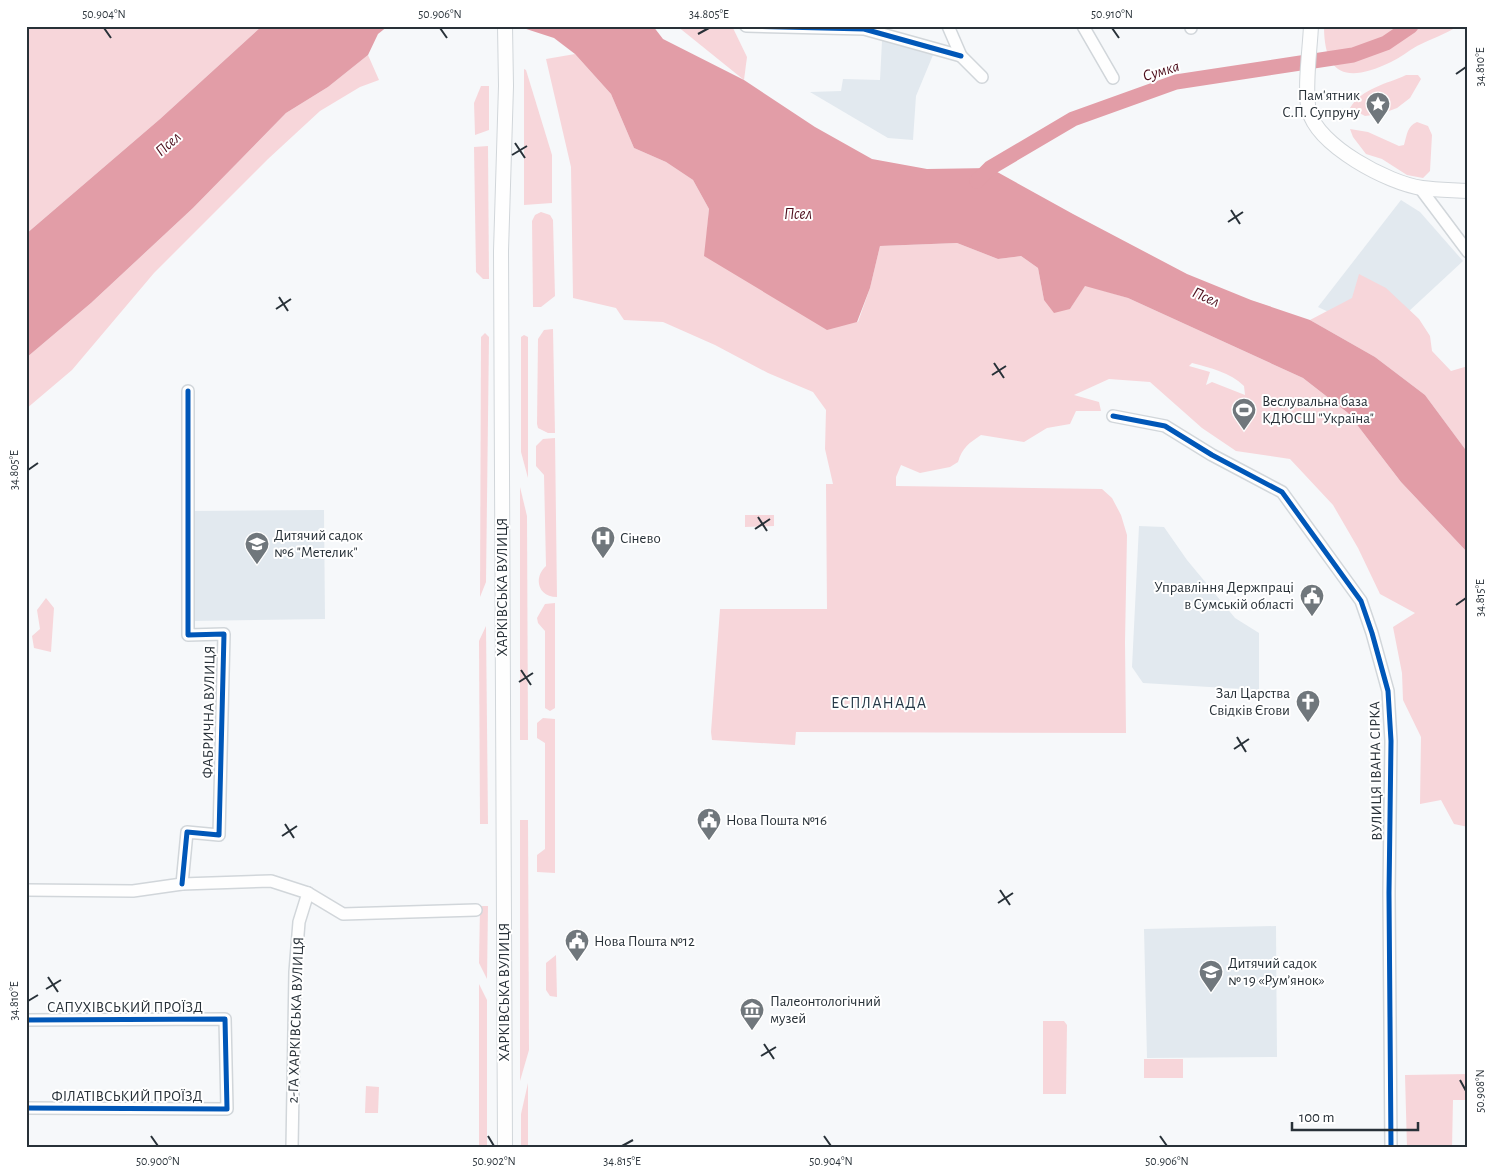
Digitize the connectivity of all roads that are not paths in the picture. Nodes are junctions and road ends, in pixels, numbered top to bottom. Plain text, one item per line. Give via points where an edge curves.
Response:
1 (505, 26) edge
2 (746, 26) edge
3 (948, 26) edge
4 (1083, 26) edge
5 (1311, 26) edge
6 (864, 28) edge
7 (961, 56) junction
8 (982, 77) dead end
9 (1113, 78) dead end
10 (1420, 188) junction
11 (1468, 191) edge
12 (1468, 252) edge
13 (188, 392) dead end
14 (1112, 416) dead end
15 (182, 884) junction
16 (26, 890) edge
17 (308, 893) junction
18 (476, 910) dead end
19 (26, 1020) edge
20 (26, 1108) edge
21 (227, 1109) joint
22 (292, 1148) edge
23 (505, 1148) edge
24 (1391, 1148) edge

1 - 23 main road, ХАРКІВСЬКА ВУЛИЦЯ via 501,252
2 - 6 street
3 - 7 street
4 - 9 street
5 - 10 main road via 1309,110 1317,129 1329,142 1369,167
6 - 7 street
7 - 8 street
10 - 11 main road
10 - 12 street
13 - 15 street, ФАБРИЧНА ВУЛИЦЯ via 188,634 224,634 219,835 187,832
14 - 24 street, ВУЛИЦЯ ІВАНА СІРКА via 1165,426 1282,492 1361,601 1388,692 1392,741 1389,893
15 - 16 street via 133,891
15 - 17 street via 271,882
17 - 18 street via 342,914
17 - 22 street, 2-ГА ХАРКІВСЬКА ВУЛИЦЯ via 299,922 295,972
19 - 21 street, САПУХІВСЬКИЙ ПРОЇЗД via 225,1019
20 - 21 street, ФІЛАТІВСЬКИЙ ПРОЇЗД

